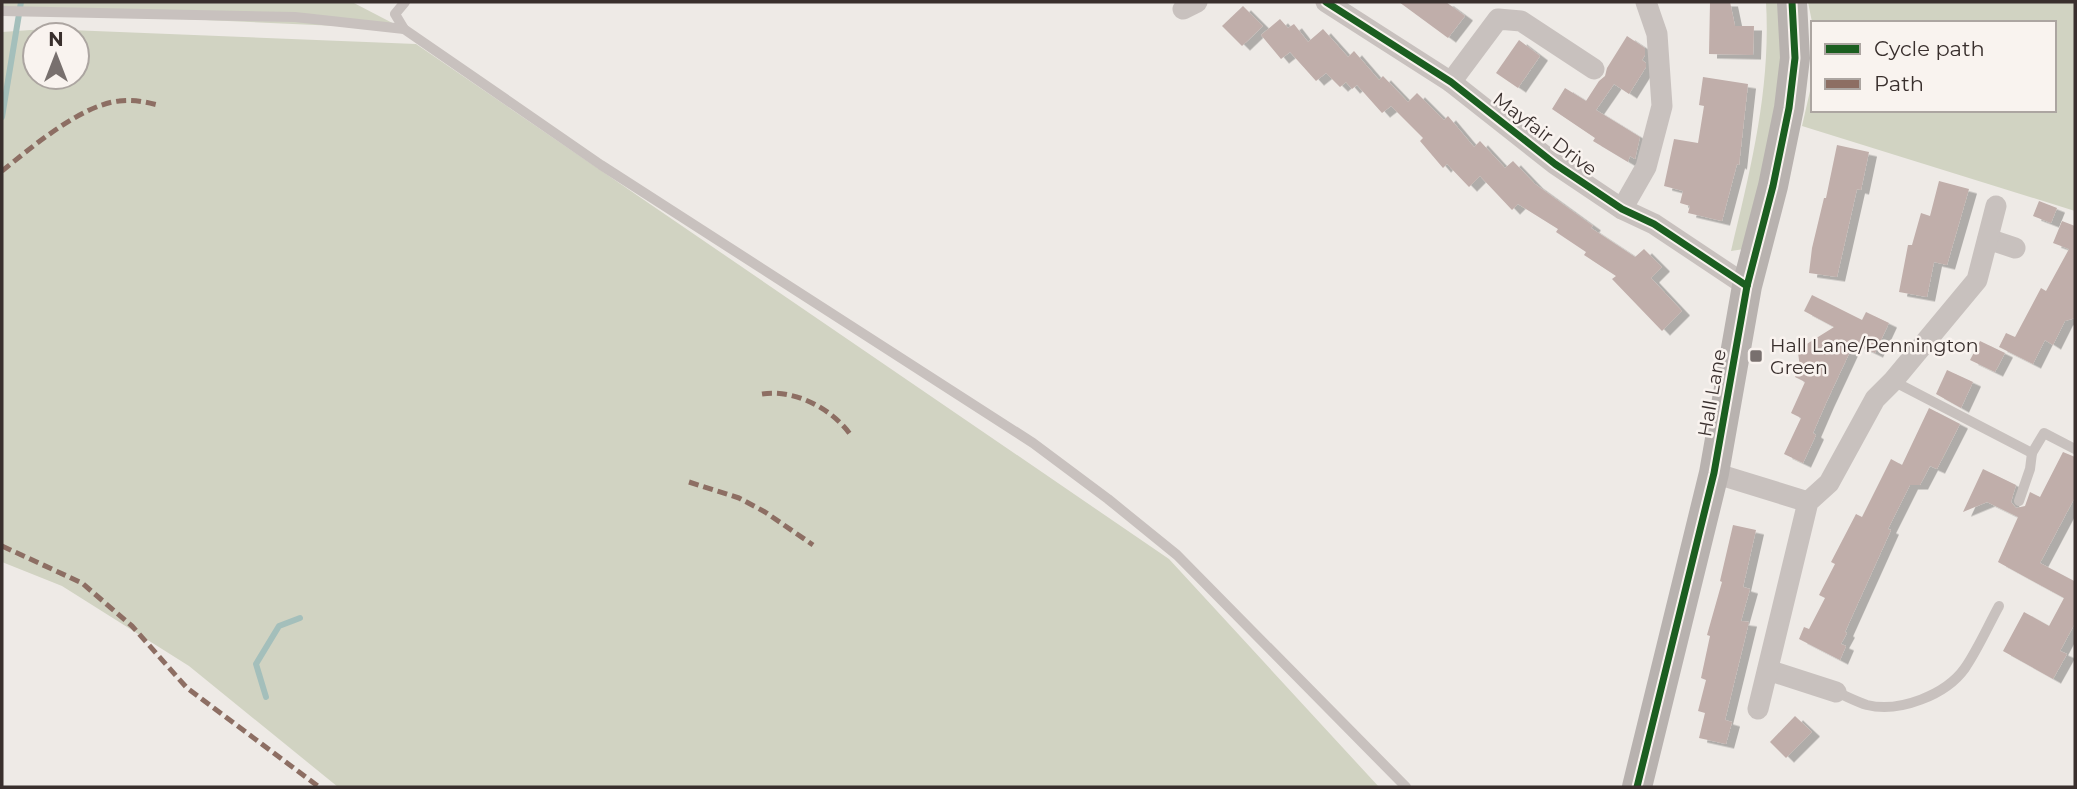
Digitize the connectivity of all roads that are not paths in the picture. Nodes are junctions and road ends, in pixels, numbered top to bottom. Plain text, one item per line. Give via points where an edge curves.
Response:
1 (405, 2) edge
2 (1326, 2) edge
3 (1646, 2) edge
4 (1792, 2) edge
5 (4, 11) edge
6 (404, 29) junction
7 (1594, 69) dead end
8 (1451, 82) junction
9 (1996, 206) dead end
10 (1622, 209) junction
11 (1988, 239) junction
12 (2015, 248) dead end
13 (1747, 286) junction
14 (1894, 381) junction
15 (2075, 449) edge
16 (2032, 453) junction
17 (1714, 473) junction
18 (2019, 501) dead end
19 (1808, 502) junction
20 (1999, 606) dead end
21 (1768, 670) junction
22 (1836, 692) joint
23 (1758, 709) dead end
24 (1406, 787) edge
25 (1637, 787) edge

1 - 6 lane via 395,14
2 - 8 street, Mayfair Drive
3 - 10 street via 1657,34 1662,107 1646,167
4 - 13 street, Hall Lane via 1795,58 1789,108
5 - 6 lane via 295,17
6 - 24 lane via 601,165 1034,443 1177,555
7 - 8 street via 1521,21 1498,19
8 - 10 street, Mayfair Drive via 1555,164
9 - 11 street
10 - 13 street, Mayfair Drive via 1654,224
11 - 12 street
11 - 14 street via 1977,280
13 - 17 street, Hall Lane
14 - 16 lane
14 - 19 street via 1875,400 1829,483
15 - 16 lane via 2044,433
16 - 18 lane
17 - 19 street
17 - 25 street, Hall Lane
19 - 21 street
20 - 22 lane via 1964,669 1934,694 1886,707 1867,705
21 - 22 street
21 - 23 street

